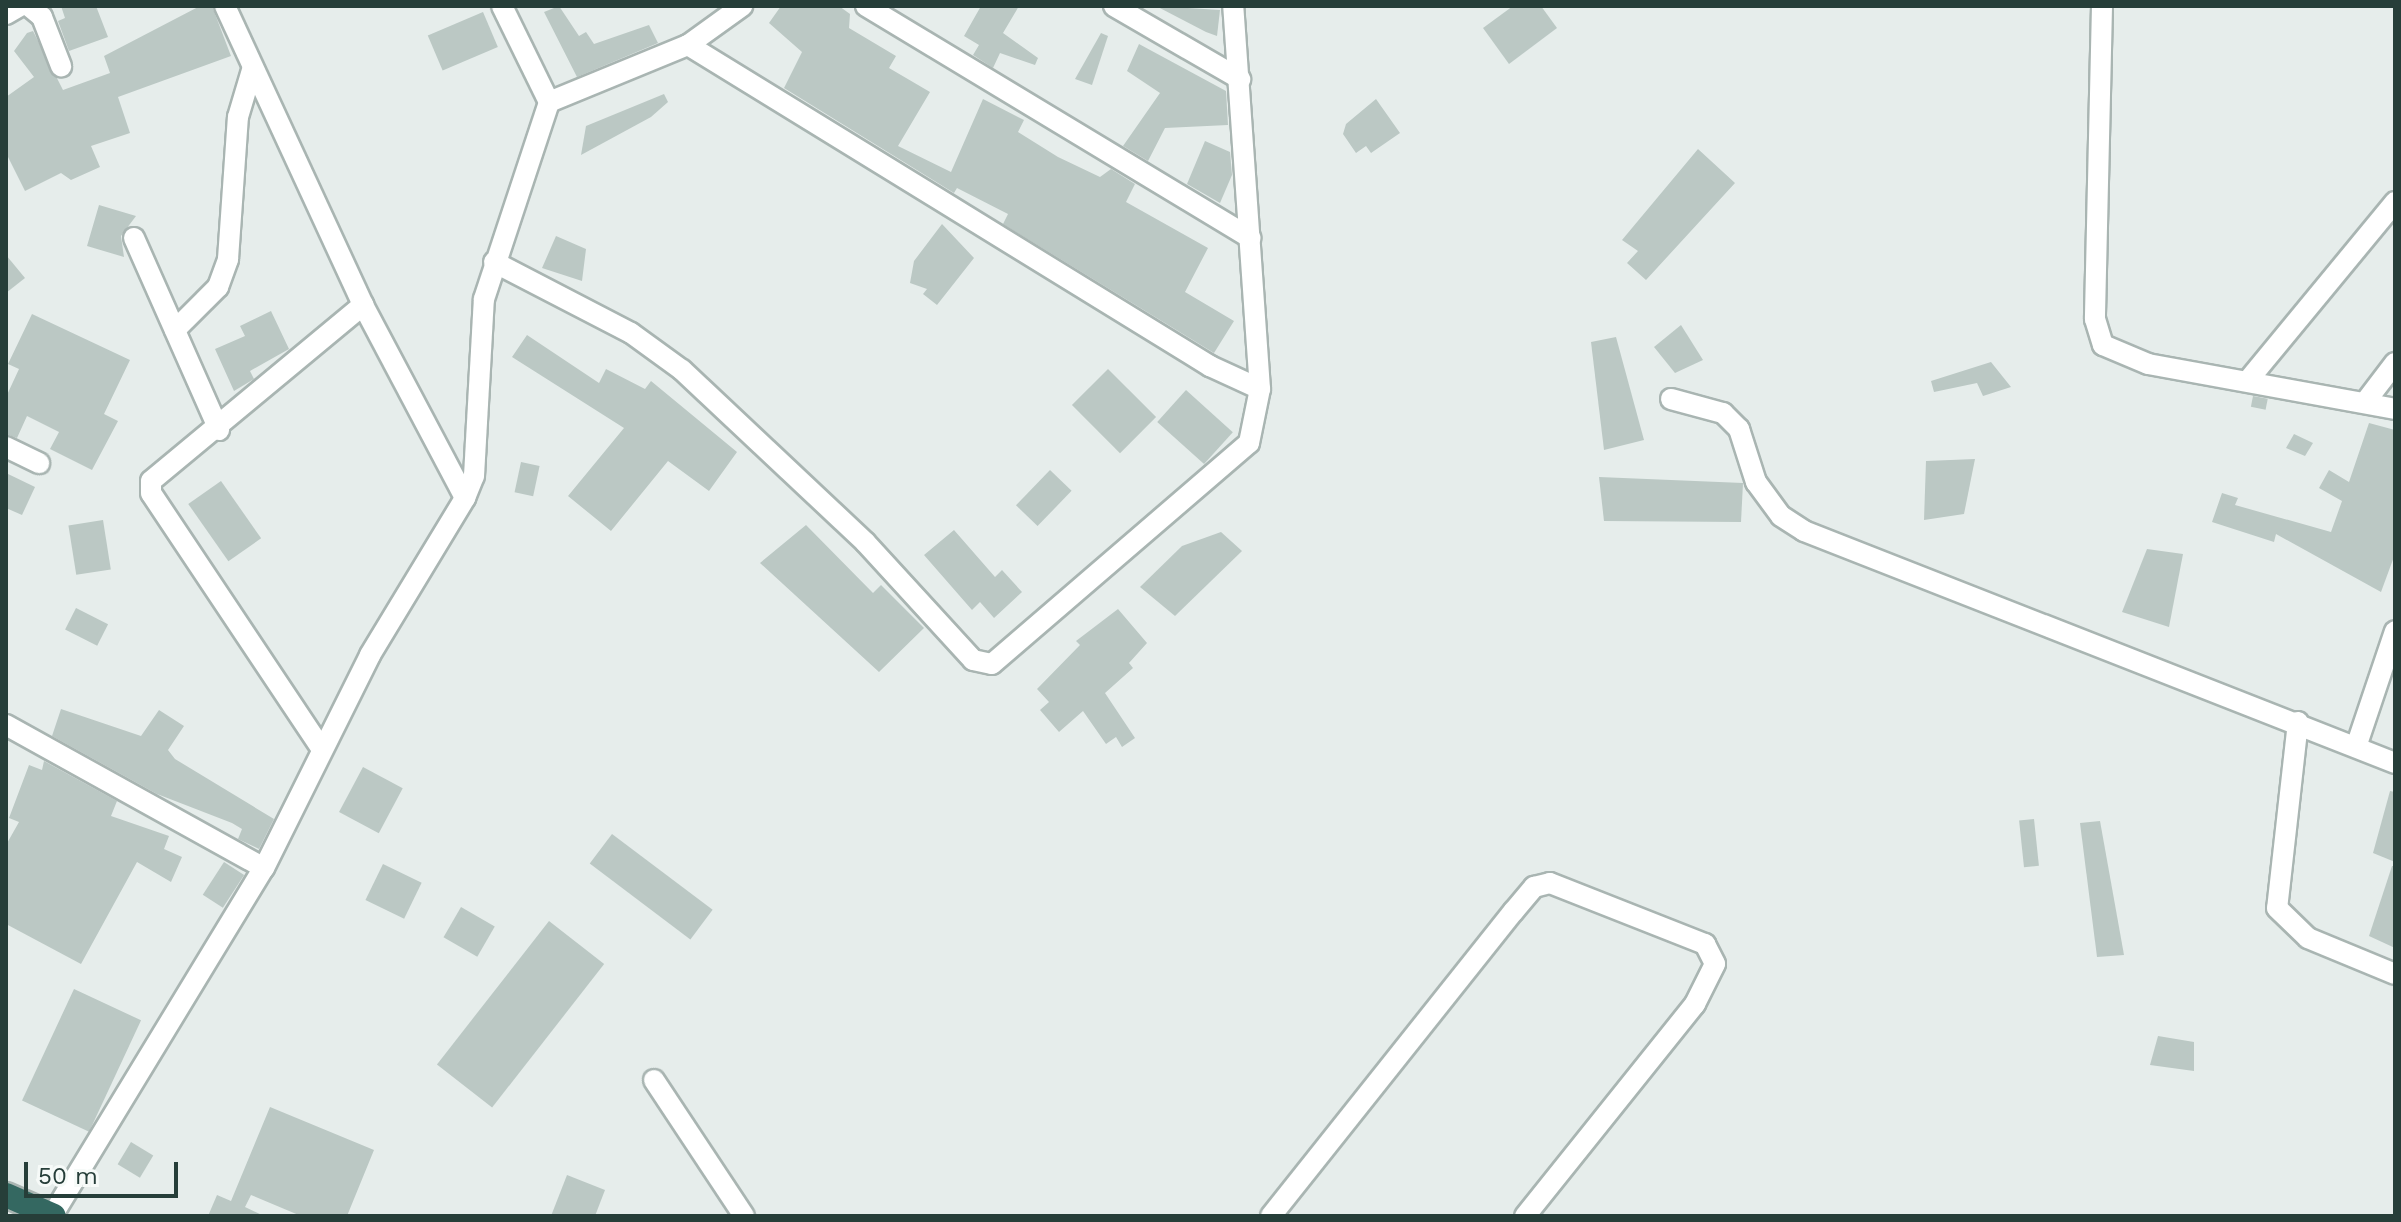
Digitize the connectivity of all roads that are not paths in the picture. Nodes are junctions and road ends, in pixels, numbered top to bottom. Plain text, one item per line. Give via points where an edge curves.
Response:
1 (20, 6) edge
2 (29, 6) edge
3 (225, 6) edge
4 (502, 6) edge
5 (742, 6) edge
6 (866, 6) edge
7 (1114, 6) edge
8 (1233, 6) edge
9 (2102, 6) edge
10 (6, 14) edge
11 (688, 45) junction
12 (61, 66) dead end
13 (252, 70) junction
14 (1240, 79) junction
15 (549, 102) junction
16 (2395, 202) edge
17 (134, 238) dead end
18 (1250, 238) junction
19 (494, 262) junction
20 (363, 305) junction
21 (175, 330) junction
22 (2395, 363) edge
23 (2250, 378) junction
24 (1260, 389) junction
25 (1671, 399) dead end
26 (2366, 401) junction
27 (2395, 409) edge
28 (219, 430) junction
29 (6, 447) edge
30 (39, 463) dead end
31 (465, 498) junction
32 (2395, 631) edge
33 (2298, 722) junction
34 (6, 725) edge
35 (2356, 747) junction
36 (321, 748) junction
37 (2395, 763) edge
38 (264, 868) junction
39 (2395, 974) edge
40 (654, 1080) dead end
41 (6, 1195) edge
42 (53, 1216) edge
43 (744, 1216) edge
44 (1271, 1216) edge
45 (1525, 1216) edge

1 - 10 street
2 - 12 street via 42,17
3 - 13 street
4 - 15 street
5 - 11 street
6 - 18 street
7 - 14 street
8 - 14 street
9 - 23 street via 2095,319 2103,345 2148,364
11 - 15 street
11 - 24 street via 1210,366
13 - 20 street
13 - 21 street via 238,117 228,259 218,287
14 - 18 street
15 - 19 street
16 - 23 street
17 - 21 street
18 - 24 street
19 - 24 street via 631,333 682,370 984,664 1013,652 1241,455
19 - 31 street via 484,299 474,476
20 - 28 street
20 - 31 street
21 - 28 street
22 - 26 street
23 - 26 street
25 - 33 street via 1723,413 1739,429 1756,482 1781,516 1804,531
26 - 27 street
28 - 36 street via 160,471 151,493
29 - 30 street
31 - 36 street
32 - 35 street
33 - 35 street
33 - 39 street via 2277,908 2308,938
34 - 38 street
35 - 37 street
36 - 38 street
38 - 42 street
40 - 43 street
41 - 42 highway
44 - 45 street via 1527,895 1550,883 1705,944 1715,964 1695,1004

